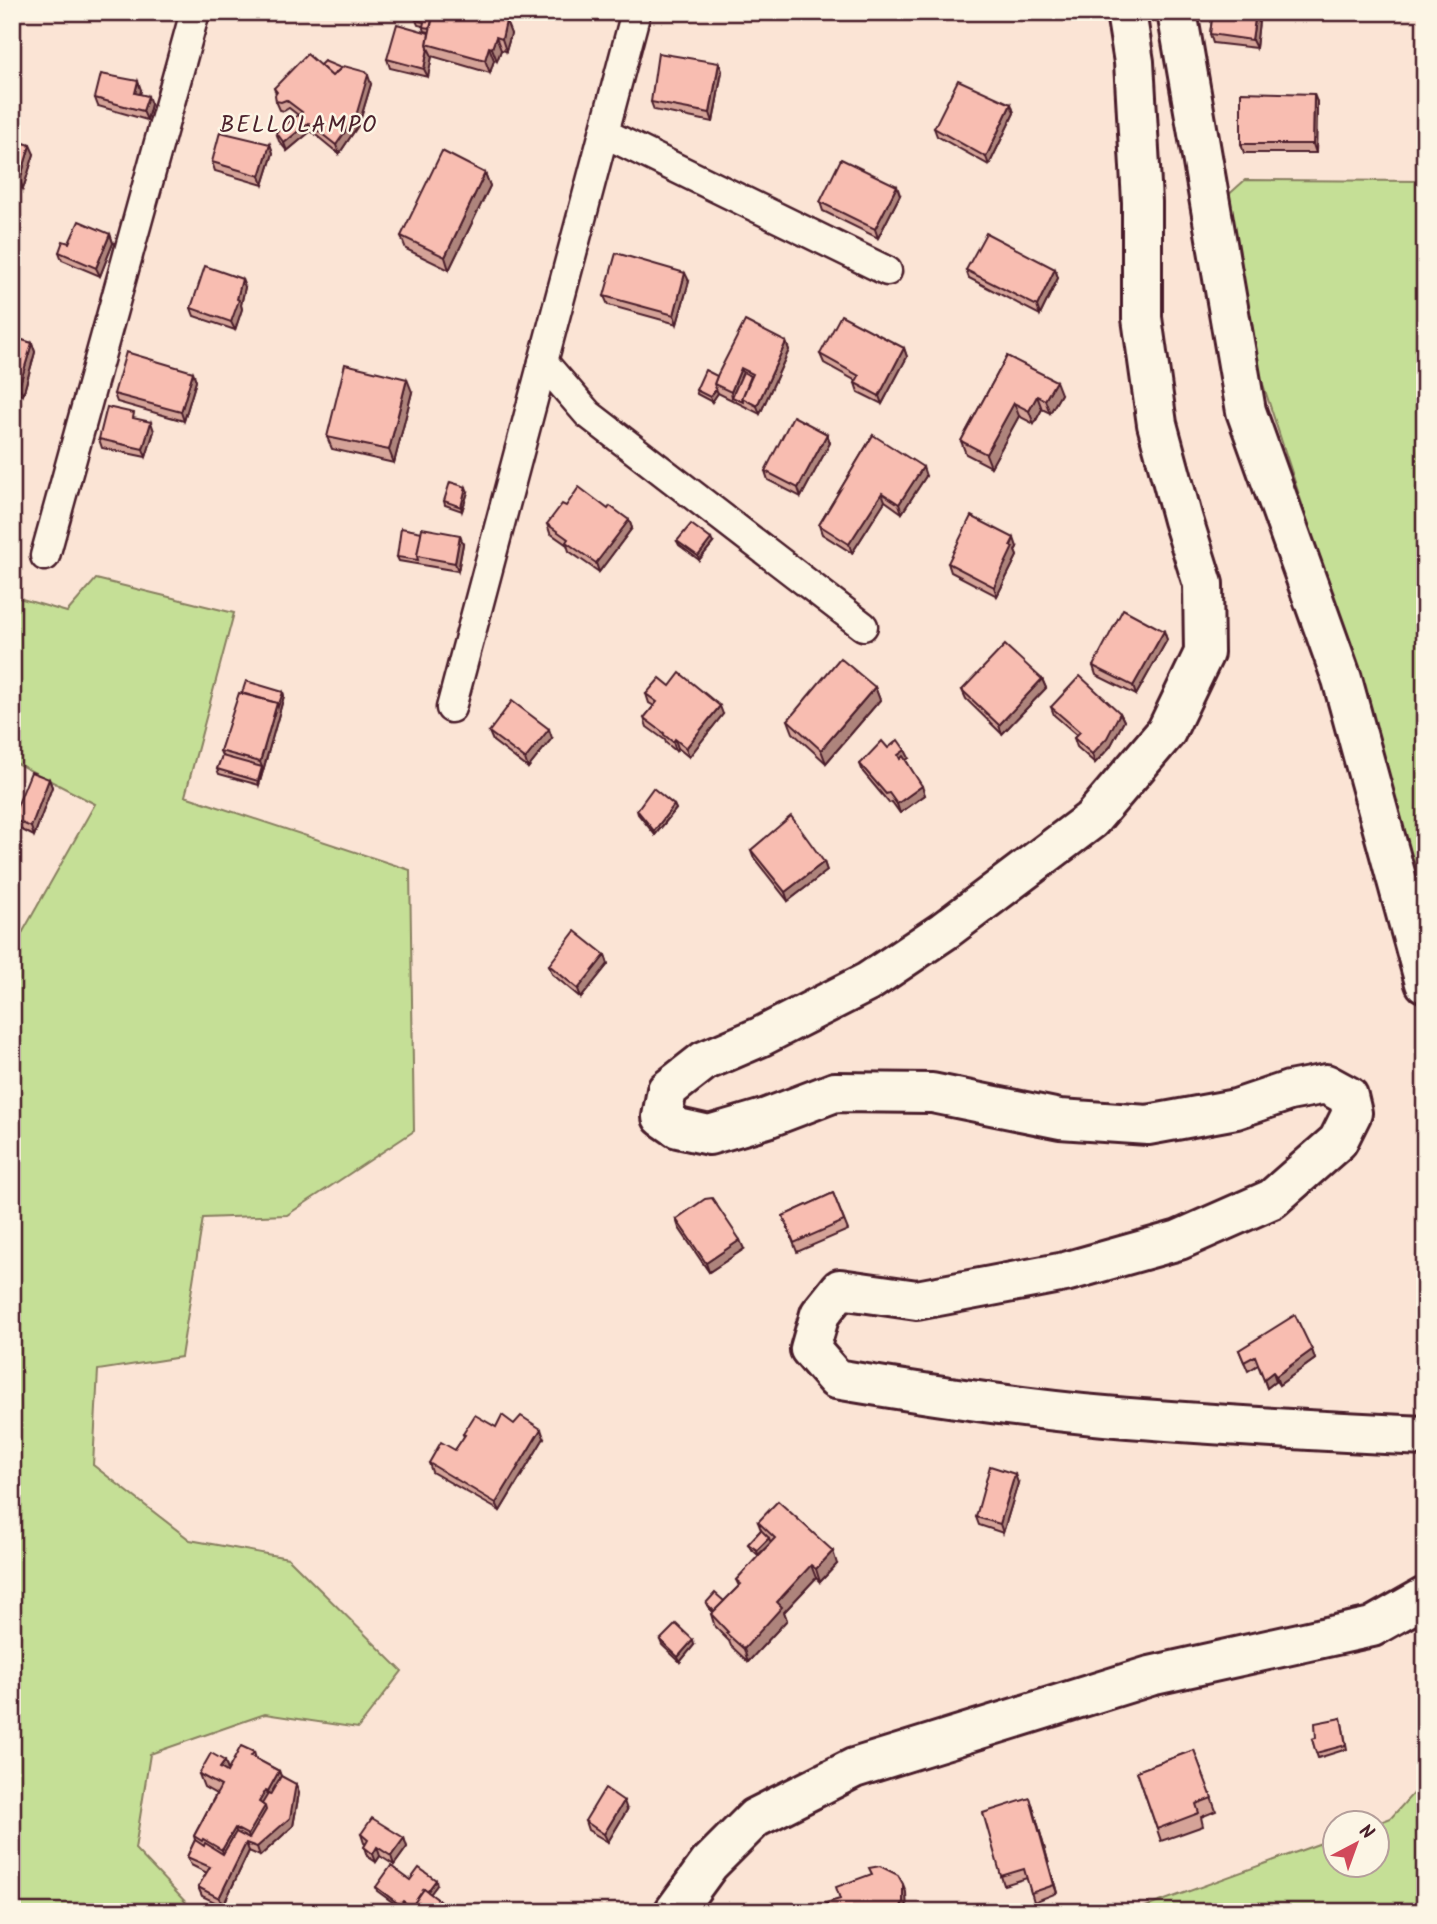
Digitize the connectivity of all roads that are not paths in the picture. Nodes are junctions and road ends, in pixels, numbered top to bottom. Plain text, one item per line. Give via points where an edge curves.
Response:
1 (195, 12) edge
2 (636, 12) edge
3 (1126, 12) edge
4 (1177, 12) edge
5 (604, 133) junction
6 (887, 271) dead end
7 (543, 362) junction
8 (45, 556) dead end
9 (863, 626) dead end
10 (451, 708) dead end
11 (1425, 983) edge
12 (1425, 1436) edge
13 (1425, 1597) edge
14 (1373, 1627) junction
15 (1425, 1629) edge
16 (674, 1912) edge

1 - 8 street
2 - 5 street
3 - 12 main road via 1134,62 1142,202 1142,318 1157,424 1203,584 1204,653 1166,732 1091,820 868,982 704,1061 667,1090 662,1117 678,1128 709,1135 835,1093 932,1093 1060,1119 1148,1125 1236,1109 1326,1084 1348,1096 1352,1113 1338,1141 1272,1199 1179,1240 1065,1272 917,1300 840,1289 820,1314 810,1349 836,1379 952,1398 1103,1416
4 - 11 main road via 1246,411 1342,679
5 - 6 street
5 - 7 street
7 - 9 street via 588,414
7 - 10 street
13 - 14 main road
14 - 15 main road via 1393,1637
14 - 16 main road via 1150,1676 854,1768 755,1818 709,1864

